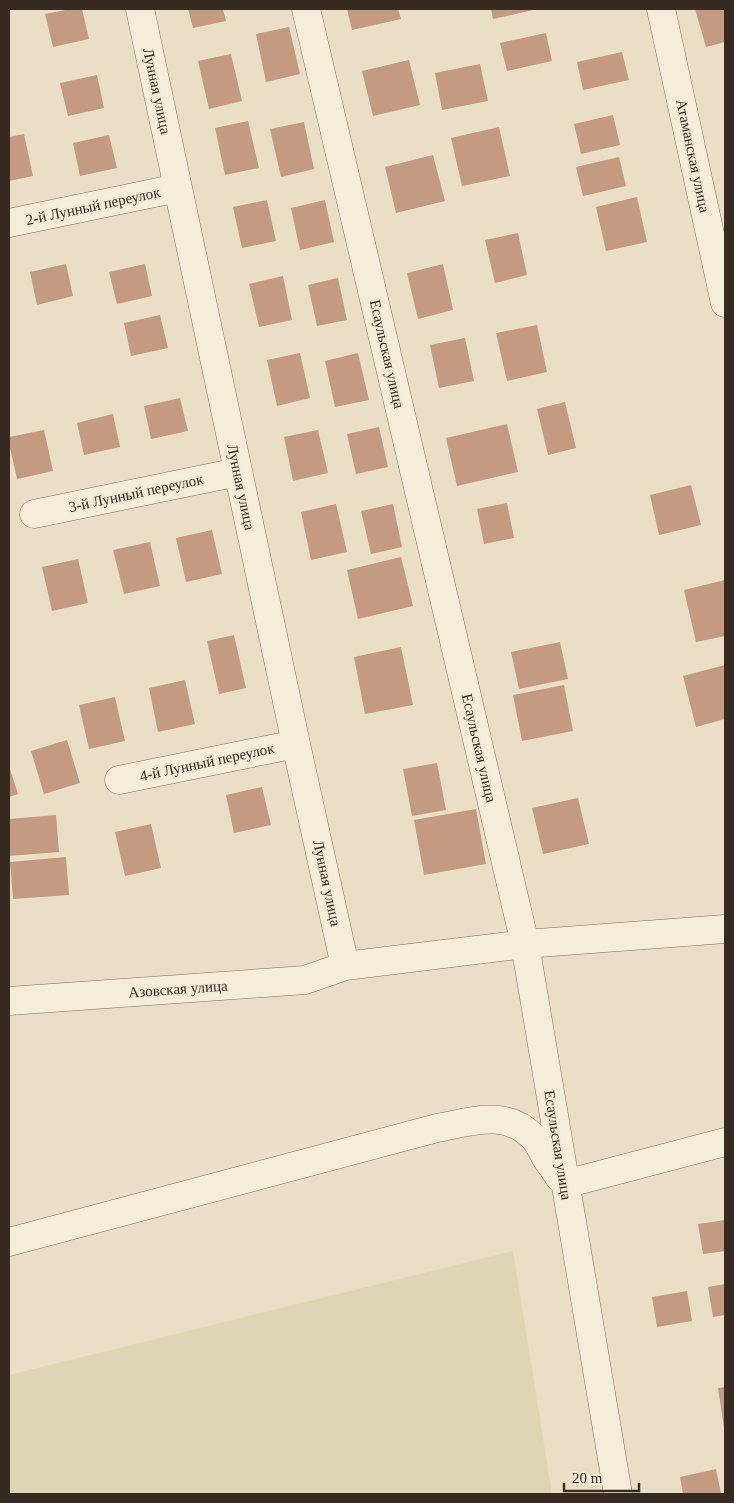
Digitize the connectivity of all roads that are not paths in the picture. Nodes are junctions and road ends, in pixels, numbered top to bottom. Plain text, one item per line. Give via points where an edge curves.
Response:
1 (140, 9) edge
2 (306, 9) edge
3 (661, 9) edge
4 (178, 188) junction
5 (9, 223) edge
6 (725, 303) edge
7 (238, 472) junction
8 (34, 514) dead end
9 (296, 744) junction
10 (119, 780) dead end
11 (725, 929) edge
12 (525, 944) junction
13 (345, 966) junction
14 (9, 1001) edge
15 (725, 1142) edge
16 (565, 1184) junction
17 (9, 1242) edge
18 (618, 1494) edge

1 - 4 street, Лунная улица
2 - 12 street, Есаульская улица
3 - 6 street, Атаманская улица
4 - 5 street, 2-й Лунный переулок
4 - 7 street, Лунная улица
7 - 8 street, 3-й Лунный переулок
7 - 9 street, Лунная улица
9 - 10 street, 4-й Лунный переулок
9 - 13 street, Лунная улица
11 - 12 street, Азовская улица
12 - 13 street, Азовская улица
12 - 16 street, Есаульская улица
13 - 14 street, Азовская улица via 305,980
15 - 16 street
16 - 17 street via 534,1138 508,1122 482,1120 438,1128
16 - 18 street, Есаульская улица

